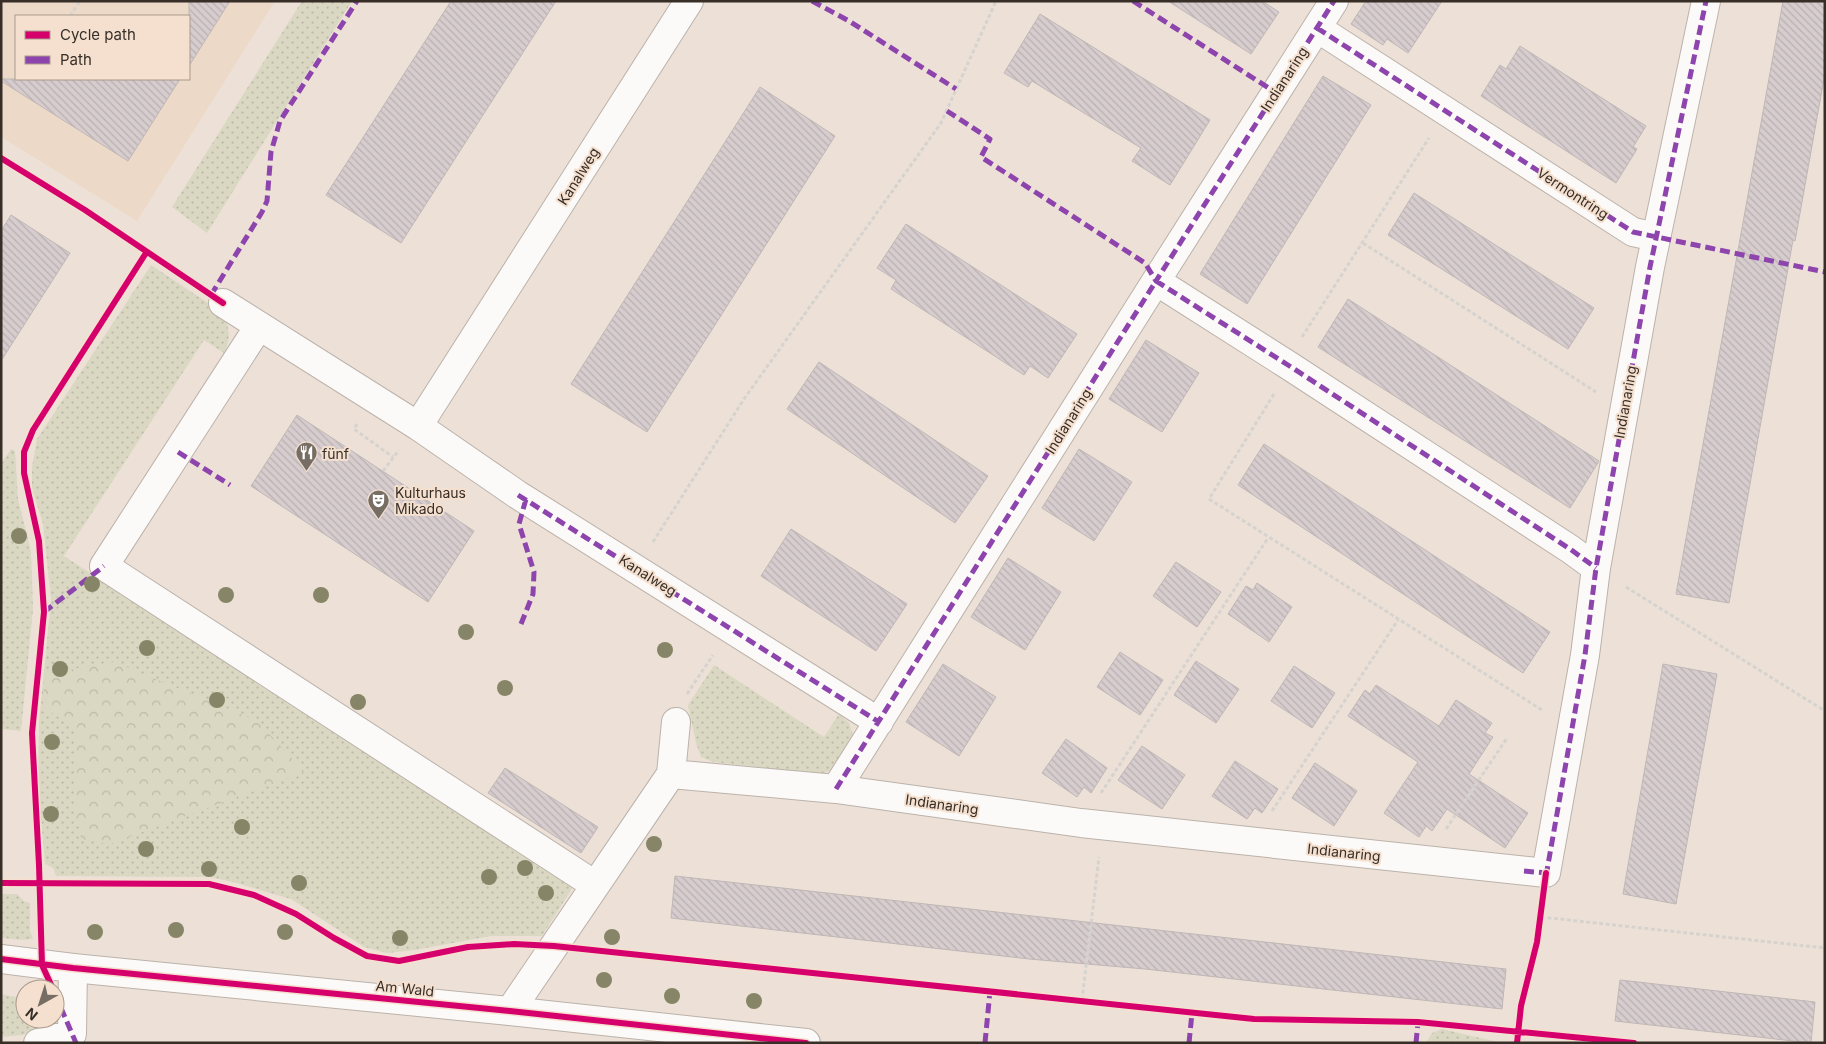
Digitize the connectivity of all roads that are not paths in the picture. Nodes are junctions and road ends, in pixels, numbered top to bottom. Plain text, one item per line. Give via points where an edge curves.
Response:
1 (689, 1) edge
2 (1334, 1) edge
3 (1706, 1) edge
4 (1317, 28) junction
5 (1656, 237) junction
6 (1156, 281) junction
7 (223, 303) dead end
8 (259, 326) junction
9 (418, 426) junction
10 (1596, 568) junction
11 (676, 722) road end
12 (879, 722) junction
13 (671, 774) junction
14 (836, 789) junction
15 (596, 885) junction
16 (1, 959) edge
17 (73, 968) junction
18 (510, 1011) junction
19 (38, 1043) edge
20 (806, 1043) edge

1 - 9 street, Kanalweg
2 - 4 street
3 - 5 street
4 - 5 street, Vermontring via 1633,232
4 - 6 street, Indianaring
5 - 10 street, Indianaring
6 - 10 street
6 - 12 street, Indianaring
7 - 8 street, Kanalweg
8 - 9 street, Kanalweg
8 - 15 street via 104,566
9 - 12 street, Kanalweg via 518,495
10 - 14 street, Indianaring via 1585,655 1546,873 1092,824
11 - 13 street
12 - 14 street, Indianaring
13 - 14 street, Indianaring
13 - 15 street
15 - 18 street
16 - 17 street, Am Wald
17 - 18 street, Am Wald
17 - 19 street via 72,1034
18 - 20 street, Am Wald

